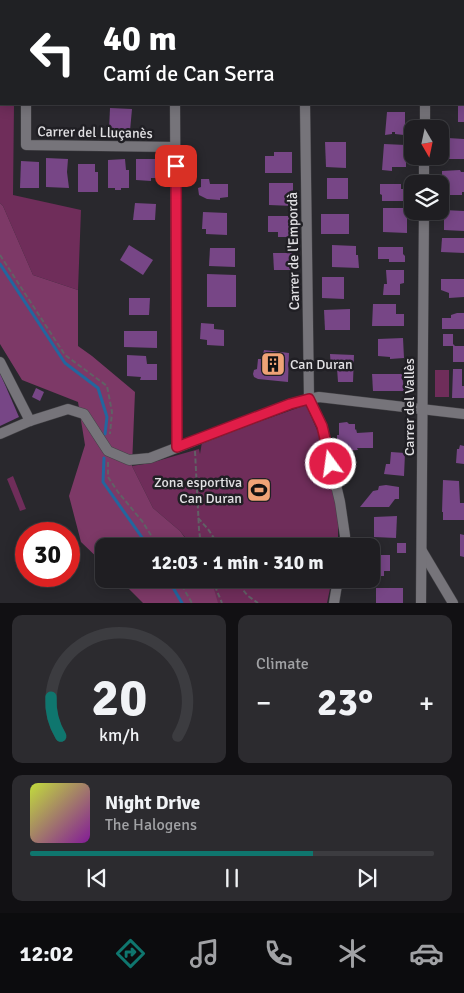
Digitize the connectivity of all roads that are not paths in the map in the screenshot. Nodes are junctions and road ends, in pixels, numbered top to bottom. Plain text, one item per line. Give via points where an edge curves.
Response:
1 (26, 105) edge
2 (175, 105) edge
3 (305, 105) edge
4 (425, 105) edge
5 (424, 120) edge
6 (175, 147) junction
7 (424, 220) edge
8 (0, 362) edge
9 (309, 399) junction
10 (422, 409) junction
11 (464, 414) edge
12 (30, 421) junction
13 (0, 434) edge
14 (177, 447) junction
15 (345, 538) edge
16 (421, 550) junction
17 (336, 588) edge
18 (334, 603) edge
19 (421, 603) edge
20 (453, 603) edge

1 - 6 street, Carrer del Lluçanès via 26,145
2 - 6 street
3 - 9 street, Carrer de l'Empordà
4 - 5 street
6 - 14 street
7 - 10 street, Carrer del Vallès
8 - 12 street
9 - 10 street via 319,397
9 - 14 street
9 - 15 street via 322,426
10 - 11 street
10 - 16 street, Carrer del Vallès
12 - 13 street
12 - 14 street via 68,409 84,414 108,451 129,460 150,458
16 - 19 street, Carrer del Vallès
16 - 20 street
17 - 18 street

